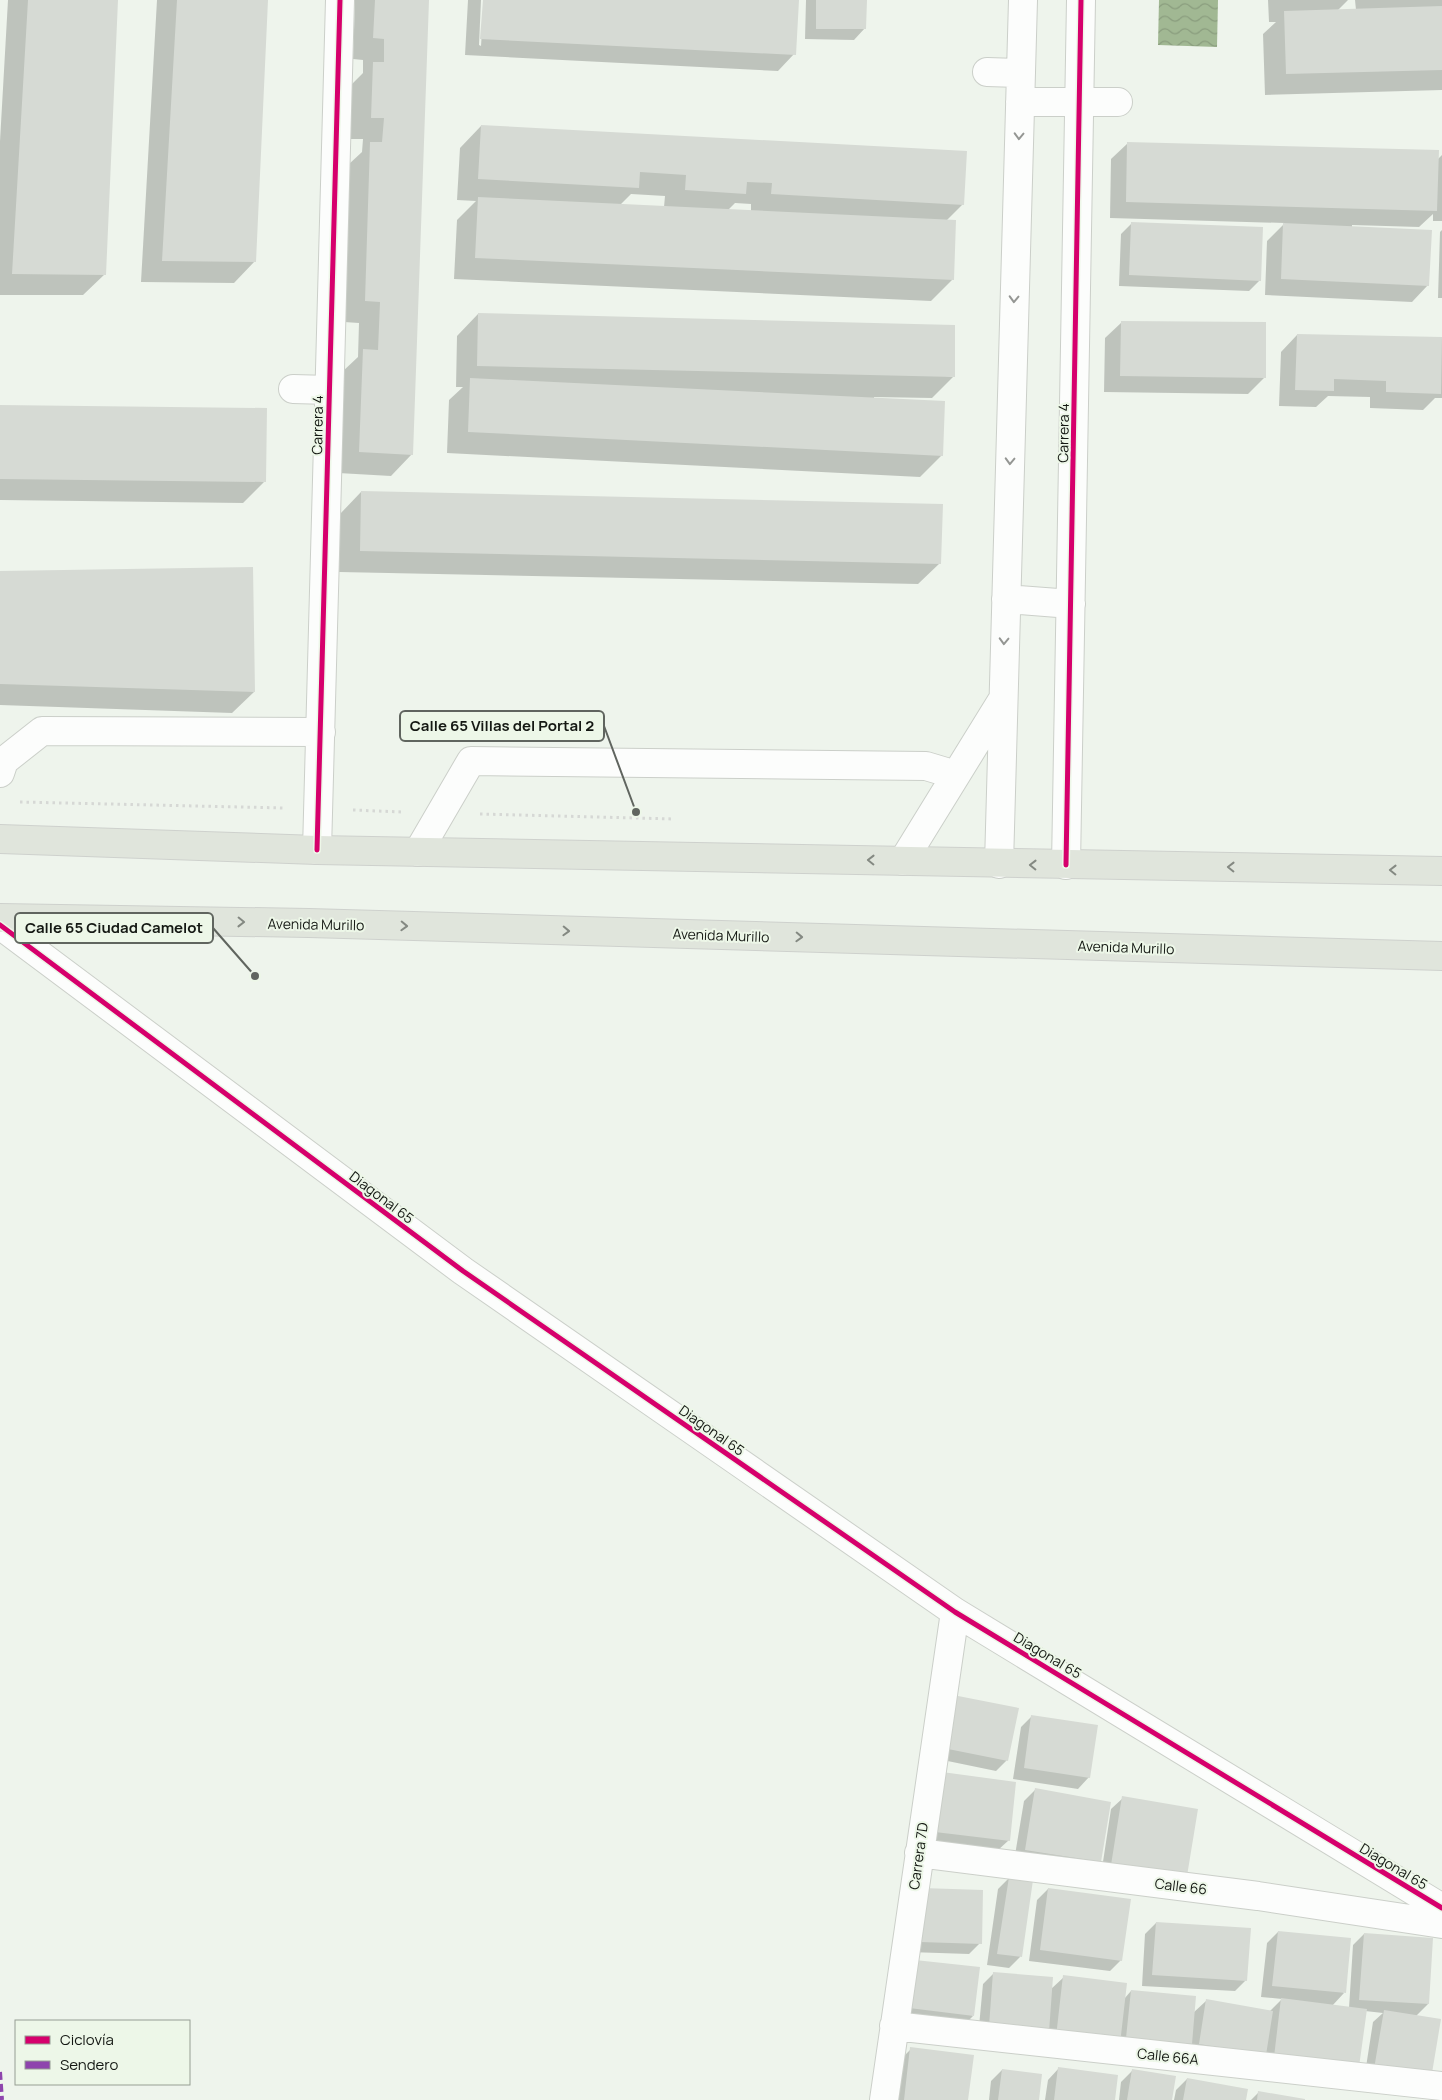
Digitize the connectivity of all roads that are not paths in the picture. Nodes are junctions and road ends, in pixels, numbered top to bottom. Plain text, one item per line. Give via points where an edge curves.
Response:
1 (340, 0) edge
2 (1022, 0) edge
3 (1081, 0) edge
4 (987, 72) dead end
5 (1020, 74) junction
6 (1081, 101) junction
7 (1020, 102) junction
8 (1118, 102) dead end
9 (293, 389) dead end
10 (329, 390) junction
11 (1006, 599) junction
12 (1071, 604) junction
13 (1002, 701) junction
14 (320, 732) junction
15 (0, 772) edge
16 (956, 775) junction
17 (0, 839) edge
18 (317, 850) junction
19 (418, 852) junction
20 (903, 861) junction
21 (999, 864) junction
22 (1066, 865) junction
23 (1442, 872) edge
24 (0, 918) edge
25 (0, 925) edge
26 (1442, 956) edge
27 (955, 1612) junction
28 (919, 1854) junction
29 (1442, 1908) edge
30 (1442, 1924) edge
31 (894, 2026) junction
32 (1442, 2086) edge
33 (884, 2100) edge

1 - 10 street, Carrera 4
2 - 5 street
3 - 6 street, Carrera 4
4 - 5 street
5 - 7 street
6 - 7 street
6 - 8 street
6 - 12 street, Carrera 4
7 -> 11 street
9 - 10 street
10 - 14 street, Carrera 4
11 - 12 street
11 -> 13 street
12 - 22 street, Carrera 4
13 - 16 street
13 - 21 street
14 - 15 street via 42,731 4,760
14 - 18 street, Carrera 4
16 - 19 street via 926,766 471,761
16 - 20 street
17 - 18 main road
18 - 19 main road
20 -> 19 main road
20 - 21 main road
22 -> 21 main road
23 -> 22 main road
24 -> 26 main road, Avenida Murillo via 329,924
25 - 27 street, Diagonal 65 via 463,1271
27 - 28 street, Carrera 7D
27 - 29 street, Diagonal 65
28 - 30 street, Calle 66 via 1258,1896
28 - 31 street, Carrera 7D
31 - 32 street, Calle 66A
31 - 33 street, Carrera 7D

